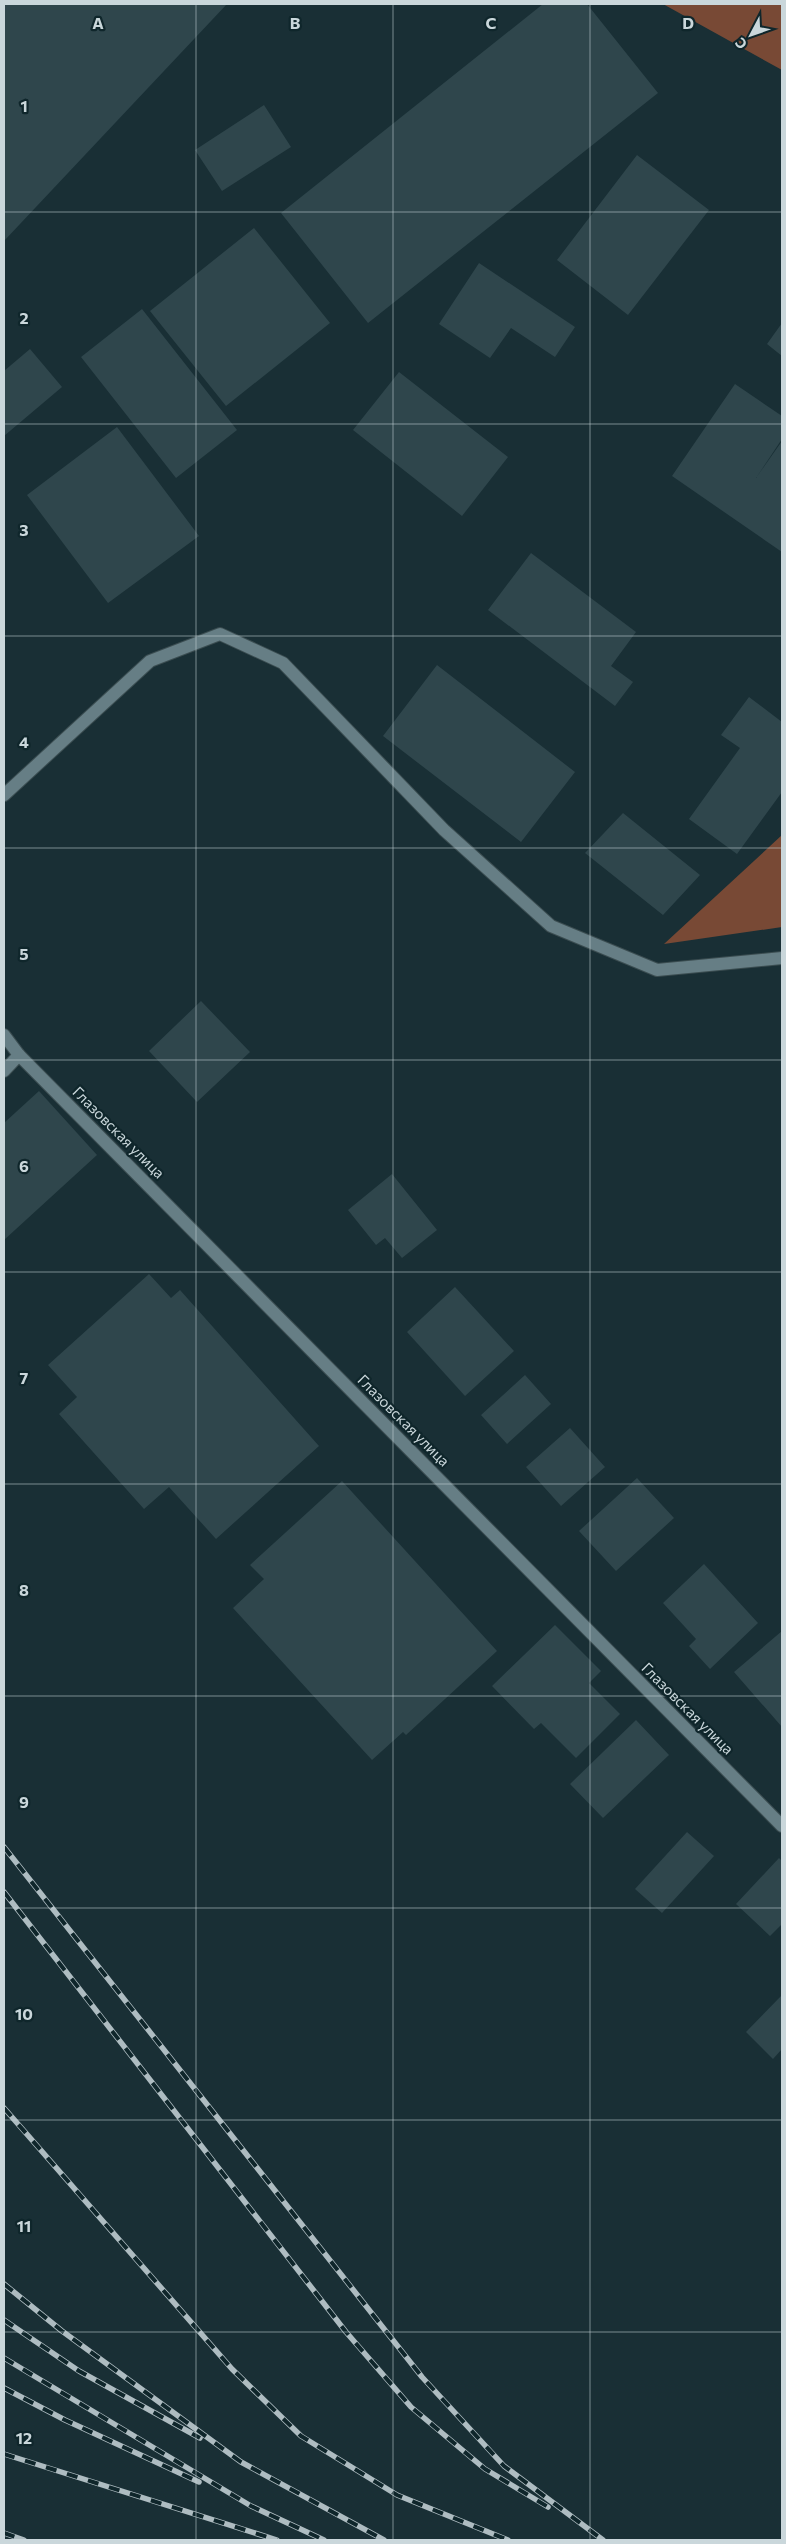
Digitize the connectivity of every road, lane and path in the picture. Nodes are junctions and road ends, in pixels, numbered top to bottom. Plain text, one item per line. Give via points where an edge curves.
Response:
1 (4, 795) edge
2 (782, 958) edge
3 (4, 1035) edge
4 (19, 1055) junction
5 (4, 1071) edge
6 (782, 1826) edge

1 - 2 street via 150,661 220,634 284,663 444,830 551,926 657,970
3 - 4 street, Глазовская улица
4 - 5 street
4 - 6 street, Глазовская улица

